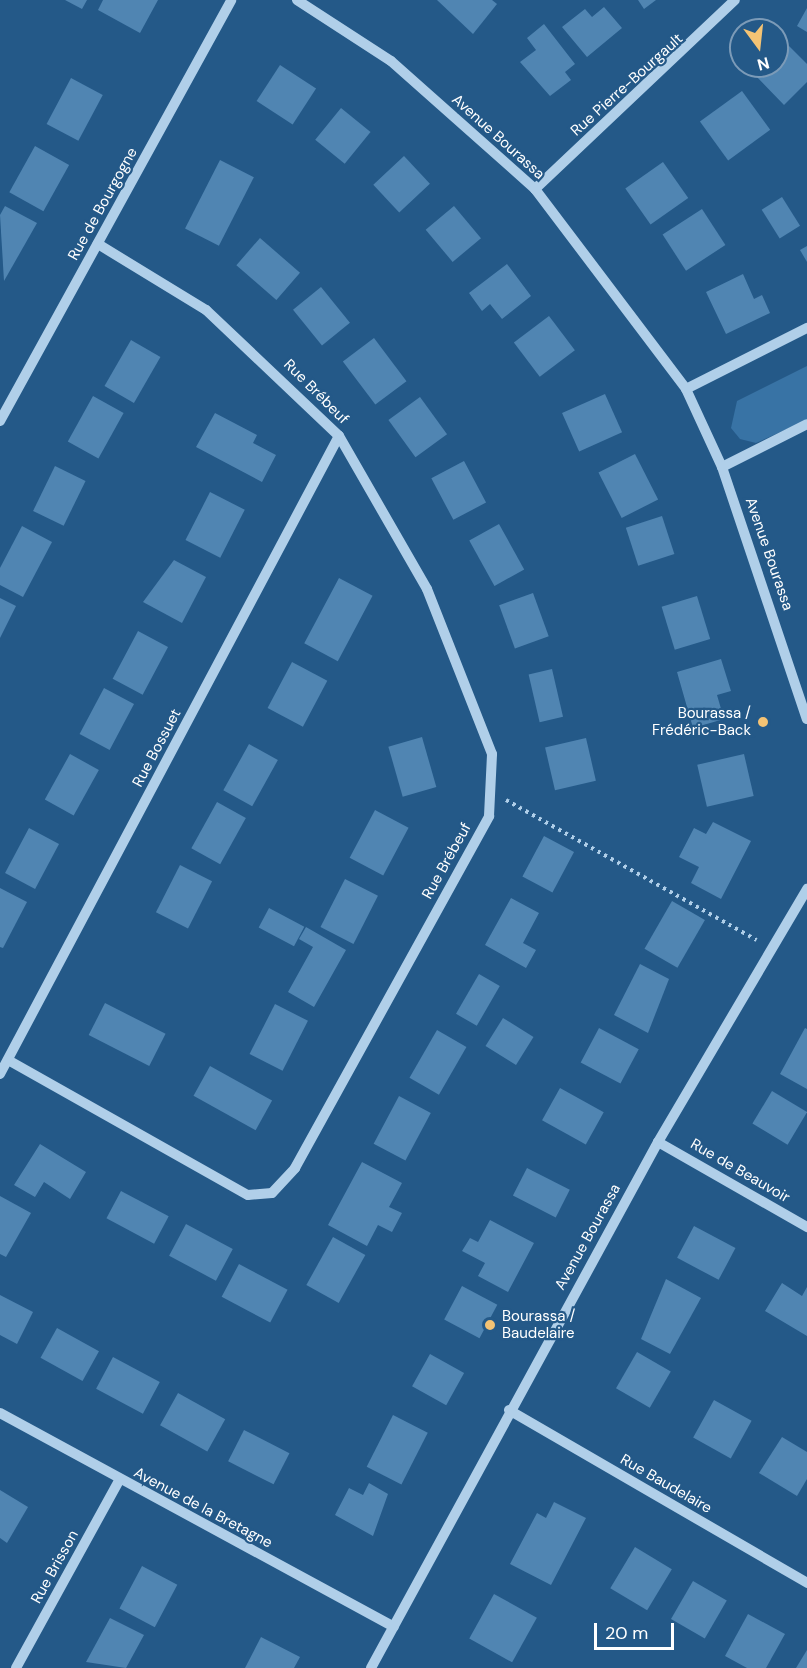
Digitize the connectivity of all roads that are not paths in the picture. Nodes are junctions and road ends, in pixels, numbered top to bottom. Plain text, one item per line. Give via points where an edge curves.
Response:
1 (231, 0) edge
2 (297, 0) edge
3 (735, 0) edge
4 (535, 189) junction
5 (98, 244) junction
6 (807, 328) edge
7 (686, 389) junction
8 (0, 421) edge
9 (807, 424) edge
10 (339, 436) junction
11 (722, 467) junction
12 (807, 719) edge
13 (807, 889) edge
14 (8, 1060) junction
15 (0, 1074) edge
16 (658, 1142) junction
17 (807, 1227) edge
18 (509, 1410) junction
19 (0, 1413) edge
20 (119, 1481) junction
21 (807, 1583) edge
22 (394, 1627) junction
23 (16, 1668) edge
24 (371, 1668) edge

1 - 5 street, Rue de Bourgogne
2 - 4 street, Avenue Bourassa via 391,62
3 - 4 street, Rue Pierre-Bourgault
4 - 7 street, Avenue Bourassa
5 - 8 street, Rue de Bourgogne
5 - 10 street, Rue Brébeuf via 206,310
6 - 7 street
7 - 11 street, Avenue Bourassa
9 - 11 street
10 - 14 street, Rue Bossuet
10 - 14 street, Rue Brébeuf via 427,589 492,754 489,816 295,1168 272,1193 248,1195
11 - 12 street, Avenue Bourassa
13 - 16 street, Avenue Bourassa
14 - 15 street, Rue Bossuet
16 - 17 street, Rue de Beauvoir
16 - 18 street, Avenue Bourassa
18 - 21 street, Rue Baudelaire
18 - 22 street, Avenue Bourassa
19 - 20 street, Avenue de la Bretagne
20 - 22 street, Avenue de la Bretagne
20 - 23 street, Rue Brisson
22 - 24 street, Avenue Bourassa

